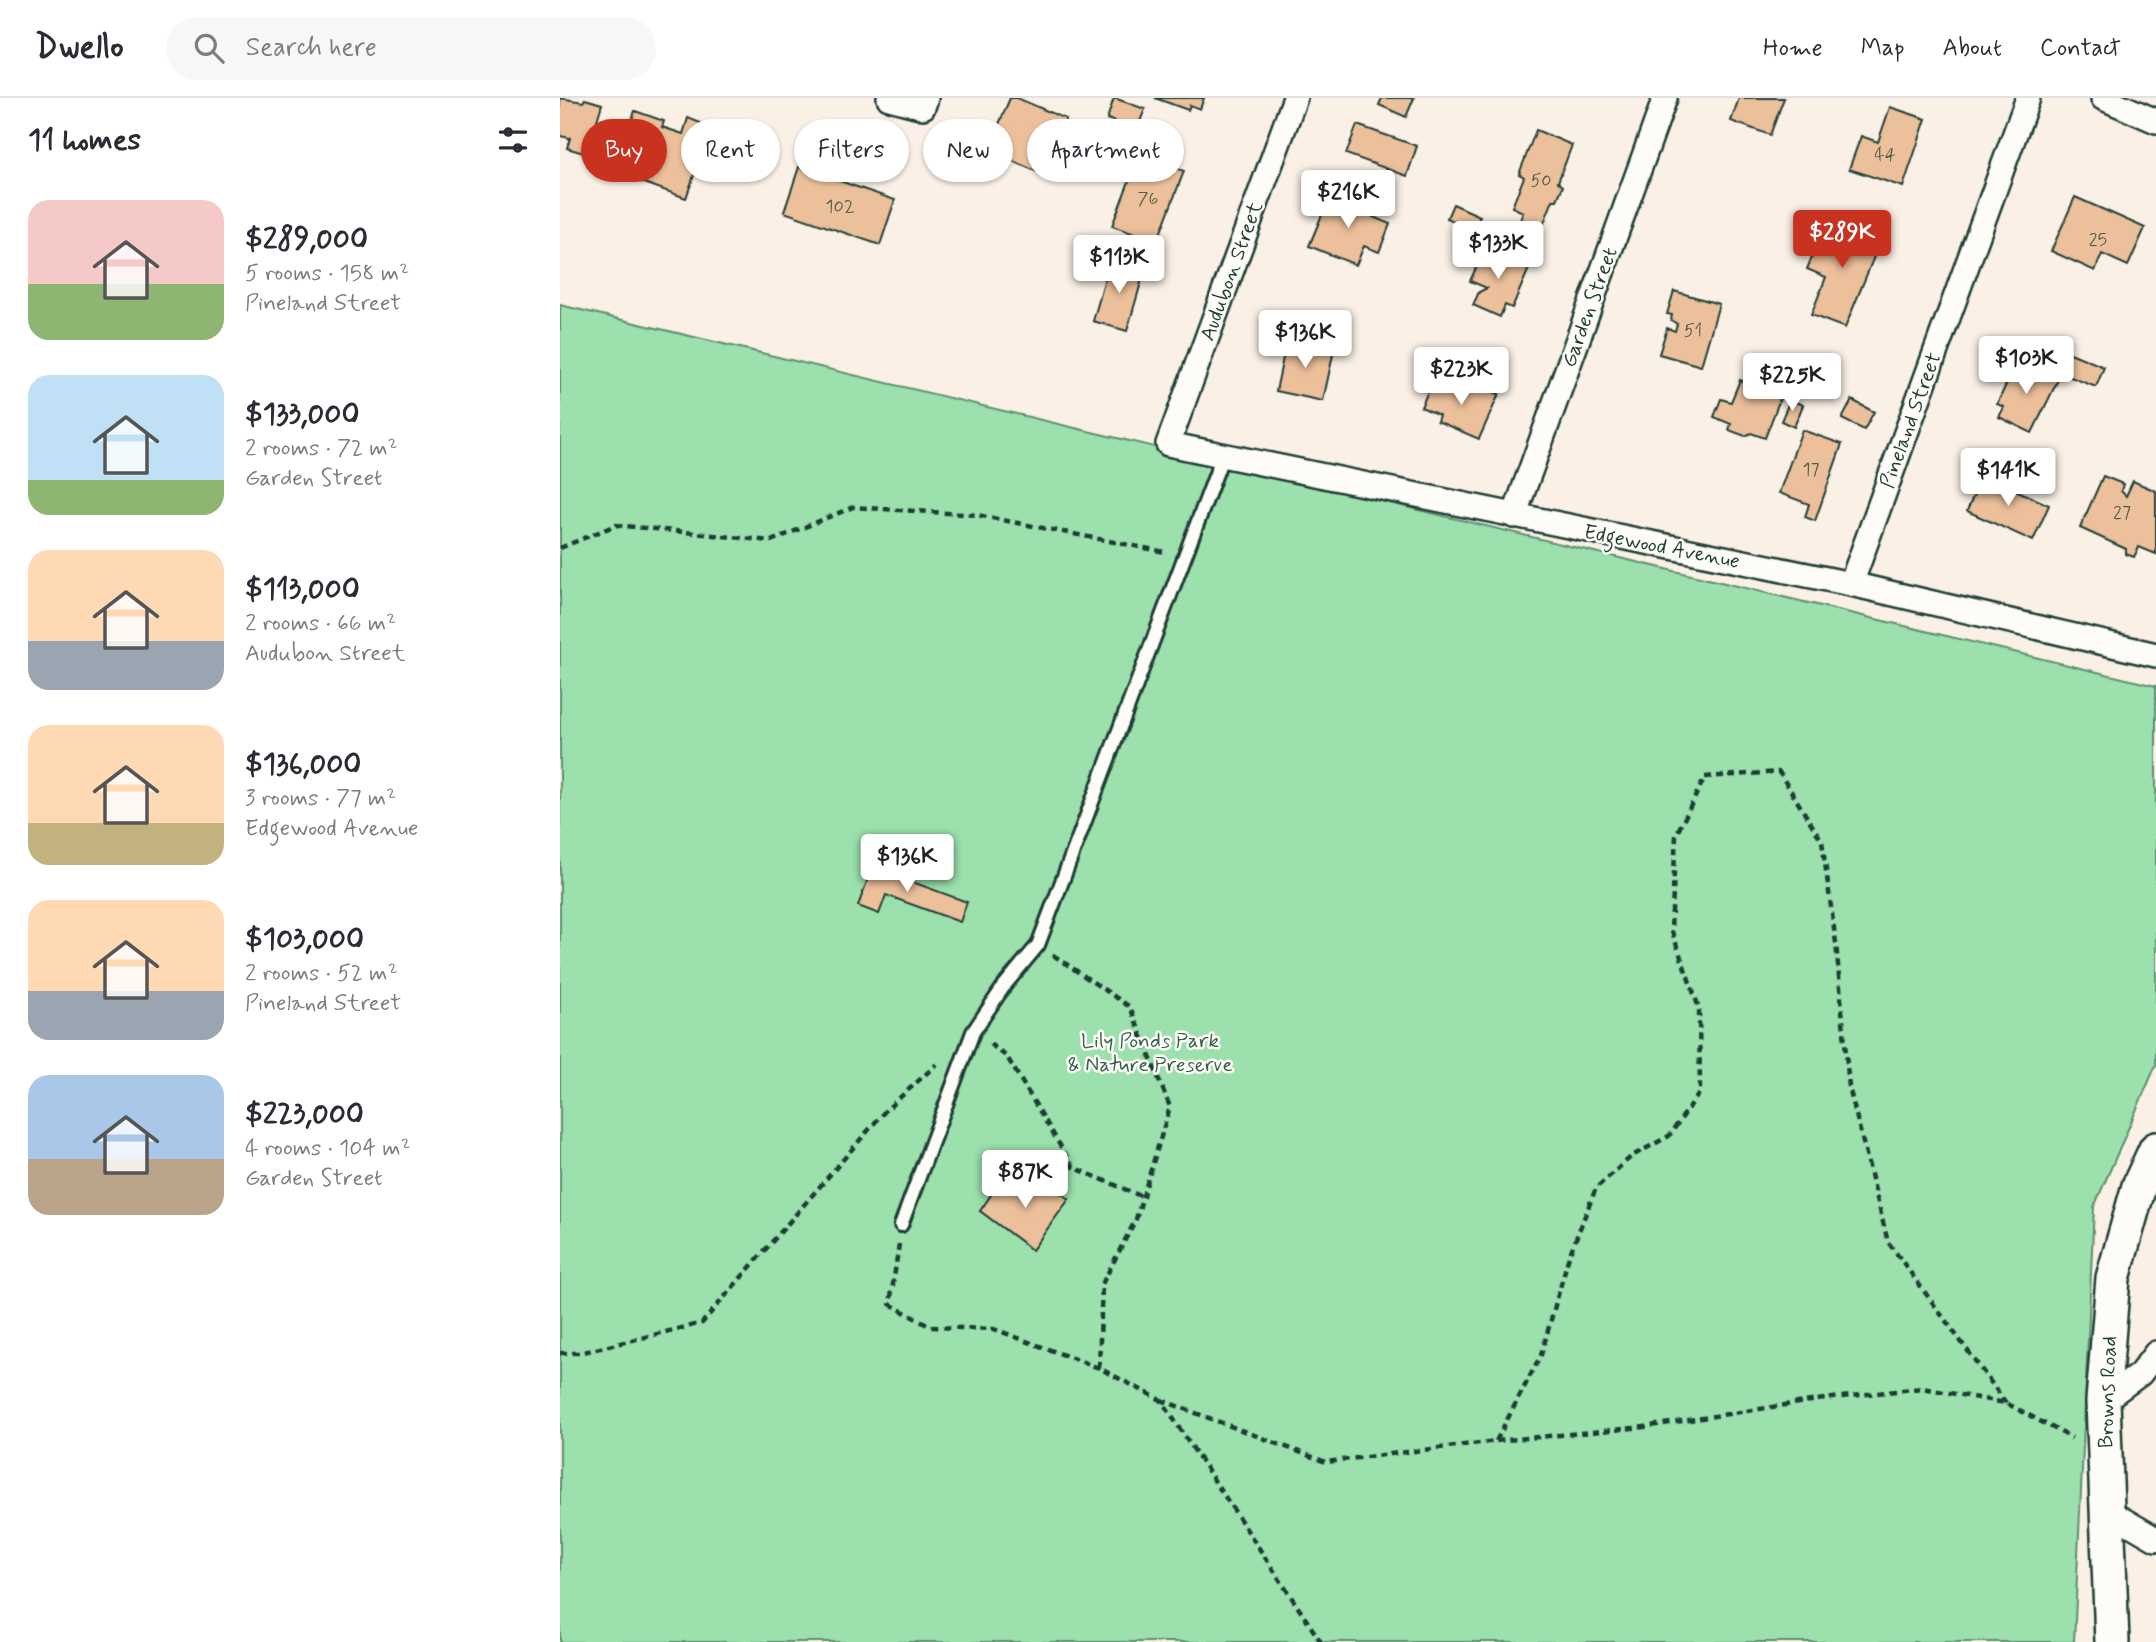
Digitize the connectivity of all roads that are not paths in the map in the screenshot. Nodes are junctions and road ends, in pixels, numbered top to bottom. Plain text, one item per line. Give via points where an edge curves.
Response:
1 (889, 98) edge
2 (926, 98) edge
3 (1295, 98) edge
4 (1665, 98) edge
5 (2028, 98) edge
6 (2103, 98) edge
7 (2156, 121) edge
8 (1168, 444) joint
9 (1223, 455) junction
10 (1514, 516) junction
11 (1850, 584) junction
12 (2156, 655) edge
13 (2156, 1150) edge
14 (901, 1225) road end
15 (2156, 1353) edge
16 (2103, 1401) junction
17 (2106, 1510) junction
18 (2156, 1539) edge
19 (2112, 1642) edge

1 - 2 street via 923,107
3 - 8 street, Audubon Street
4 - 10 street, Garden Street
5 - 11 street, Pineland Street
6 - 7 street
8 - 9 street, Edgewood Avenue
9 - 10 street, Edgewood Avenue
9 - 14 lane via 1038,945 973,1032
10 - 11 street, Edgewood Avenue
11 - 12 street, Edgewood Avenue
13 - 16 street, Browns Road via 2139,1186 2113,1278
15 - 16 street via 2140,1374
16 - 17 street, Browns Road
17 - 18 street
17 - 19 street, Browns Road

